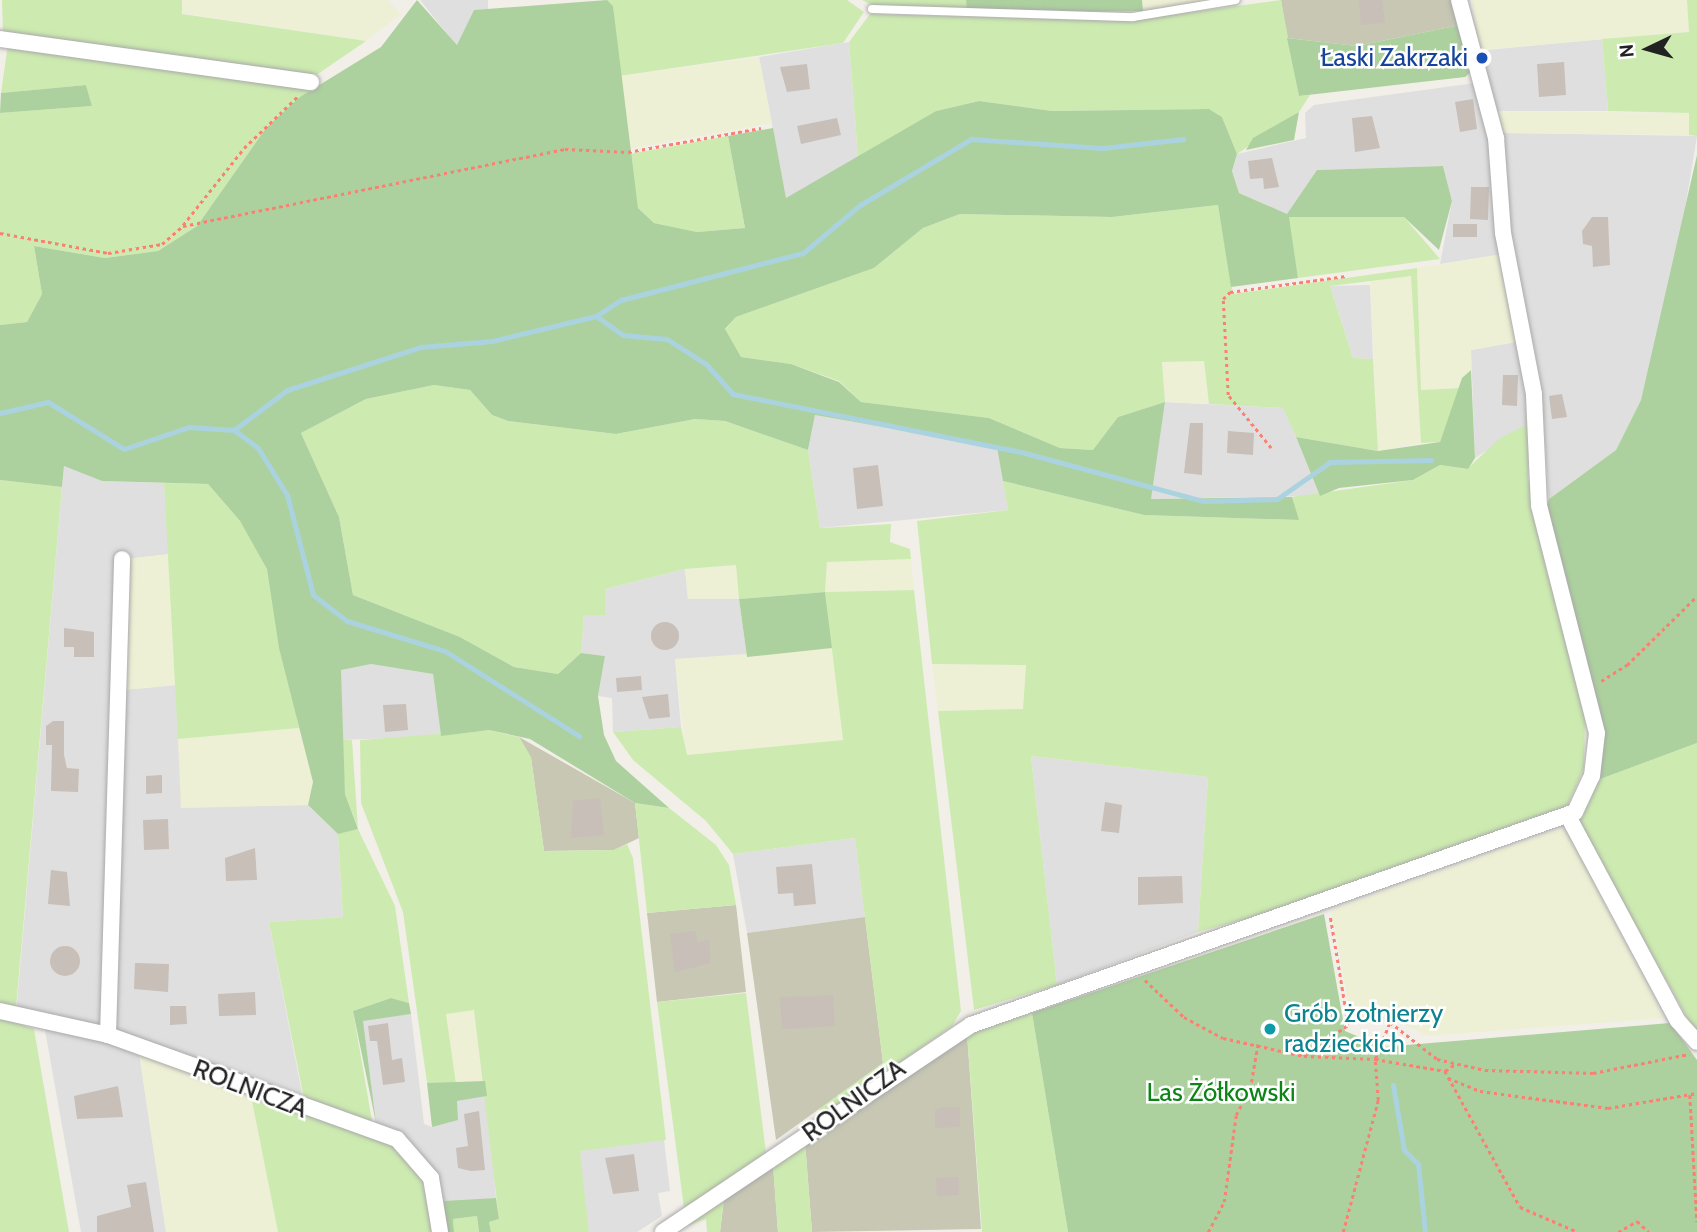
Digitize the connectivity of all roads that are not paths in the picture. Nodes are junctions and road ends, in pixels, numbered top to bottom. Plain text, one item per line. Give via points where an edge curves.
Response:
1 (1236, 0) edge
2 (1459, 0) edge
3 (872, 9) dead end
4 (0, 39) edge
5 (311, 82) road end
6 (122, 559) dead end
7 (1569, 818) junction
8 (0, 1011) edge
9 (107, 1035) junction
10 (1697, 1042) edge
11 (440, 1232) edge
12 (663, 1232) edge

1 - 3 lane via 1133,17
2 - 7 street via 1496,138 1503,233 1534,394 1539,506 1590,693 1596,760
4 - 5 street
6 - 9 street
7 - 10 street via 1678,1021
7 - 12 street, ROLNICZA via 1058,991 971,1025 919,1054
8 - 9 street, ROLNICZA
9 - 11 street, ROLNICZA via 397,1139 430,1178

